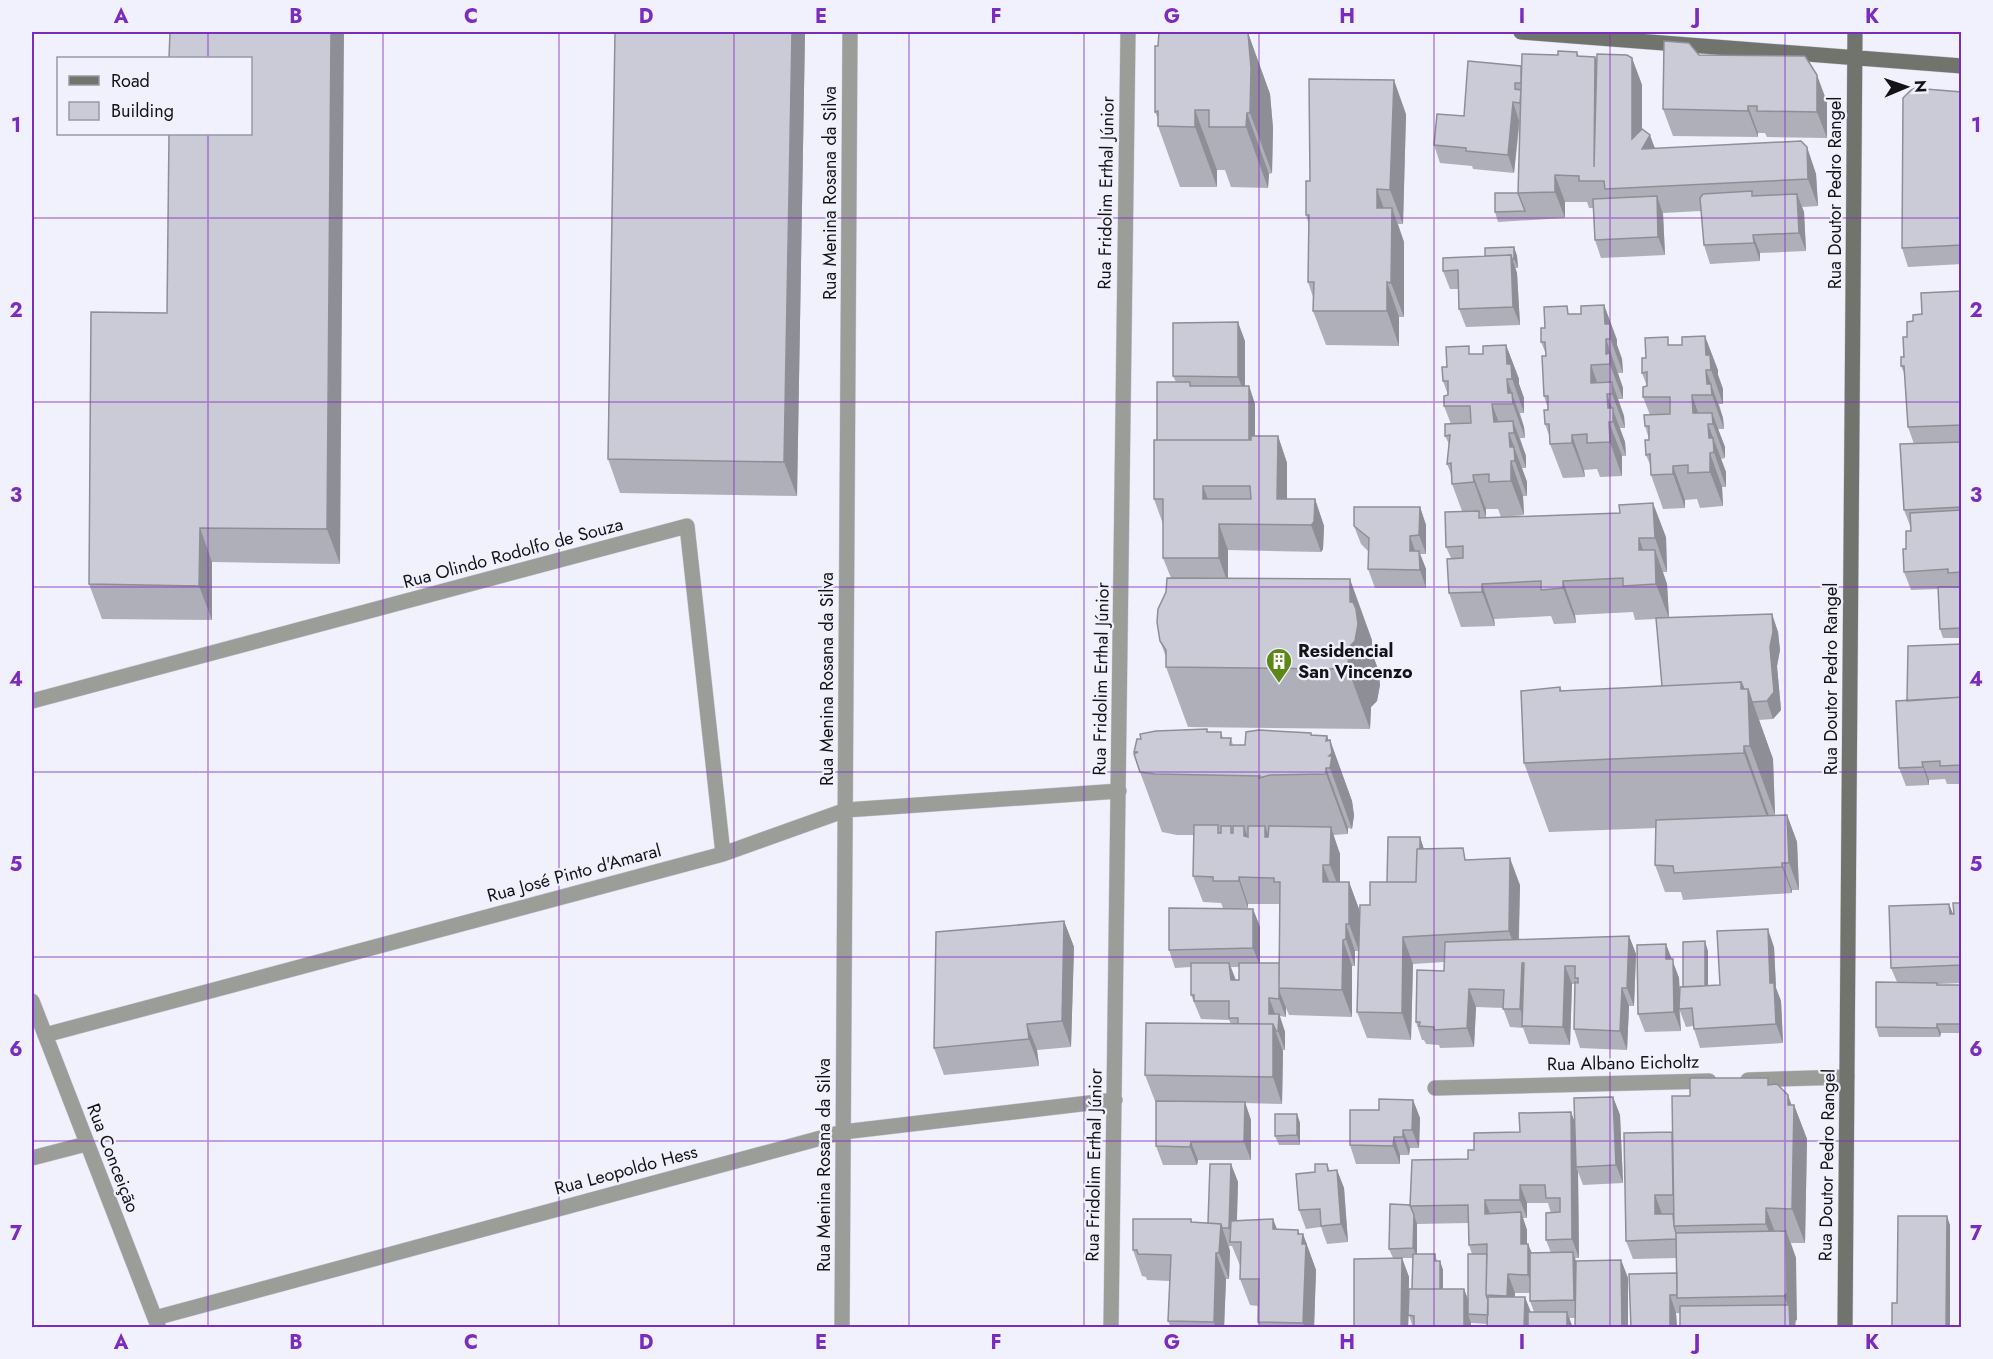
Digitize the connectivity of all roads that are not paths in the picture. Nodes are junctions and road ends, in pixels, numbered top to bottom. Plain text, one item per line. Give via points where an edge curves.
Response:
1 (850, 32) edge
2 (1128, 32) edge
3 (1521, 32) edge
4 (1855, 32) edge
5 (1855, 57) junction
6 (1962, 66) edge
7 (32, 701) edge
8 (1119, 791) junction
9 (846, 810) junction
10 (723, 854) junction
11 (32, 1001) edge
12 (45, 1035) junction
13 (1847, 1077) junction
14 (1435, 1088) dead end
15 (1115, 1100) junction
16 (843, 1132) junction
17 (87, 1144) junction
18 (32, 1158) edge
19 (157, 1323) edge
20 (842, 1328) edge
21 (1111, 1328) edge
22 (1845, 1328) edge

1 - 9 street, Rua Menina Rosana da Silva
2 - 8 street, Rua Fridolim Erthal Júnior
3 - 5 main road
4 - 5 main road, Rua Doutor Pedro Rangel
5 - 6 main road
5 - 13 main road, Rua Doutor Pedro Rangel
7 - 10 street, Rua Olindo Rodolfo de Souza via 687,526
8 - 9 street, Rua José Pinto d'Amaral
8 - 15 street, Rua Fridolim Erthal Júnior
9 - 10 street, Rua José Pinto d'Amaral
9 - 16 street, Rua Menina Rosana da Silva
10 - 12 street, Rua José Pinto d'Amaral
11 - 12 street, Rua Conceição
12 - 17 street, Rua Conceição
13 - 14 street, Rua Albano Eicholtz
13 - 22 main road, Rua Doutor Pedro Rangel
15 - 16 street, Rua Leopoldo Hess
15 - 21 street, Rua Fridolim Erthal Júnior
16 - 19 street, Rua Leopoldo Hess
16 - 20 street, Rua Menina Rosana da Silva
17 - 18 street
17 - 19 street, Rua Conceição

